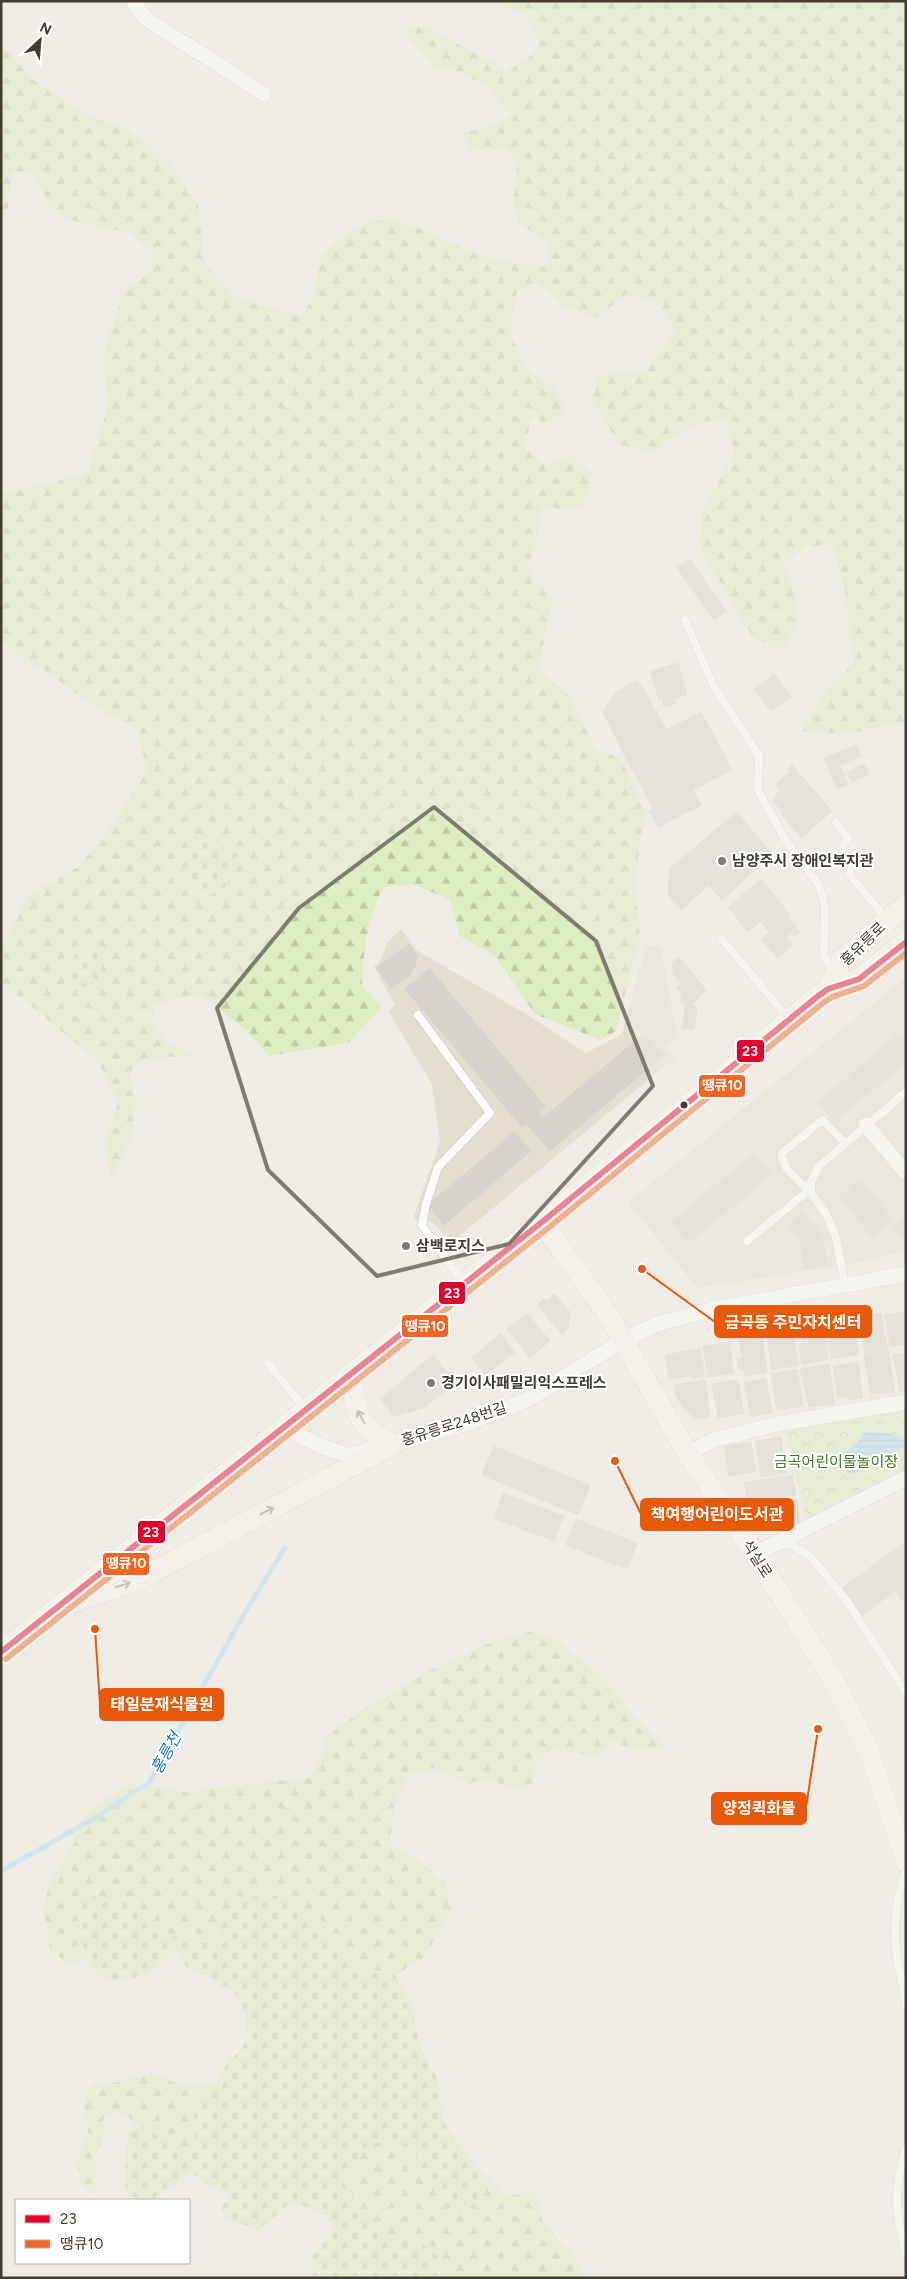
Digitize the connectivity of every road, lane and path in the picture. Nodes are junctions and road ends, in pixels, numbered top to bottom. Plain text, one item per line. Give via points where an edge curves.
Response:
1 (133, 1) edge
2 (264, 94) dead end
3 (685, 620) dead end
4 (836, 822) dead end
5 (906, 905) edge
6 (887, 920) junction
7 (722, 939) dead end
8 (906, 942) edge
9 (831, 982) junction
10 (418, 1015) dead end
11 (790, 1020) junction
12 (906, 1092) edge
13 (866, 1125) junction
14 (845, 1143) junction
15 (906, 1173) edge
16 (809, 1192) junction
17 (542, 1222) junction
18 (747, 1241) dead end
19 (906, 1274) edge
20 (464, 1284) junction
21 (845, 1285) junction
22 (622, 1341) junction
23 (268, 1363) dead end
24 (349, 1376) junction
25 (906, 1402) edge
26 (306, 1410) junction
27 (284, 1428) junction
28 (393, 1444) junction
29 (688, 1454) junction
30 (906, 1478) edge
31 (755, 1554) junction
32 (60, 1606) junction
33 (1, 1652) edge
34 (906, 1693) edge
35 (906, 1862) edge
36 (906, 1871) edge
37 (906, 2003) edge
38 (906, 2149) edge
39 (906, 2254) edge

1 - 2 street via 145,18
3 - 9 lane via 714,687 759,756 758,790 784,838 819,885 824,907 824,955
4 - 6 lane via 848,838 842,847 851,876
5 - 6 street, 홍유릉로
6 - 9 street, 홍유릉로 via 842,960
7 - 11 lane
8 - 9 street, 홍유릉로 via 859,979
9 - 11 street, 홍유릉로
10 - 20 lane via 490,1113 438,1166 422,1225
11 - 17 street, 홍유릉로
12 - 13 lane
13 - 14 lane
13 - 15 street
14 - 16 lane via 818,1167
14 - 16 lane via 822,1120 781,1154 786,1168
16 - 18 lane
16 - 21 lane via 826,1214 835,1234
17 - 20 street, 홍유릉로
17 - 22 street, 석실로 via 609,1316
19 - 21 street, 홍유릉로248번길
20 - 24 street, 홍유릉로
21 - 22 street, 홍유릉로248번길 via 718,1308 657,1324
22 - 28 street, 홍유릉로248번길 via 529,1399 468,1423
22 - 29 street, 석실로
23 - 26 lane
24 - 26 street, 홍유릉로
28 -> 24 street via 374,1436 358,1416
25 - 29 street via 778,1424 713,1440
26 - 27 street, 홍유릉로
27 - 28 street, 홍유릉로248번길 via 322,1447 350,1456
27 - 32 street, 홍유릉로
32 -> 28 street via 136,1581
29 - 31 street, 석실로
30 - 31 street
31 - 34 lane via 789,1544 811,1558 847,1601
31 - 35 street, 석실로 via 833,1680 869,1751
32 - 33 street, 홍유릉로
36 - 37 lane via 896,1916 896,1948
38 - 39 lane via 899,2171 896,2205

